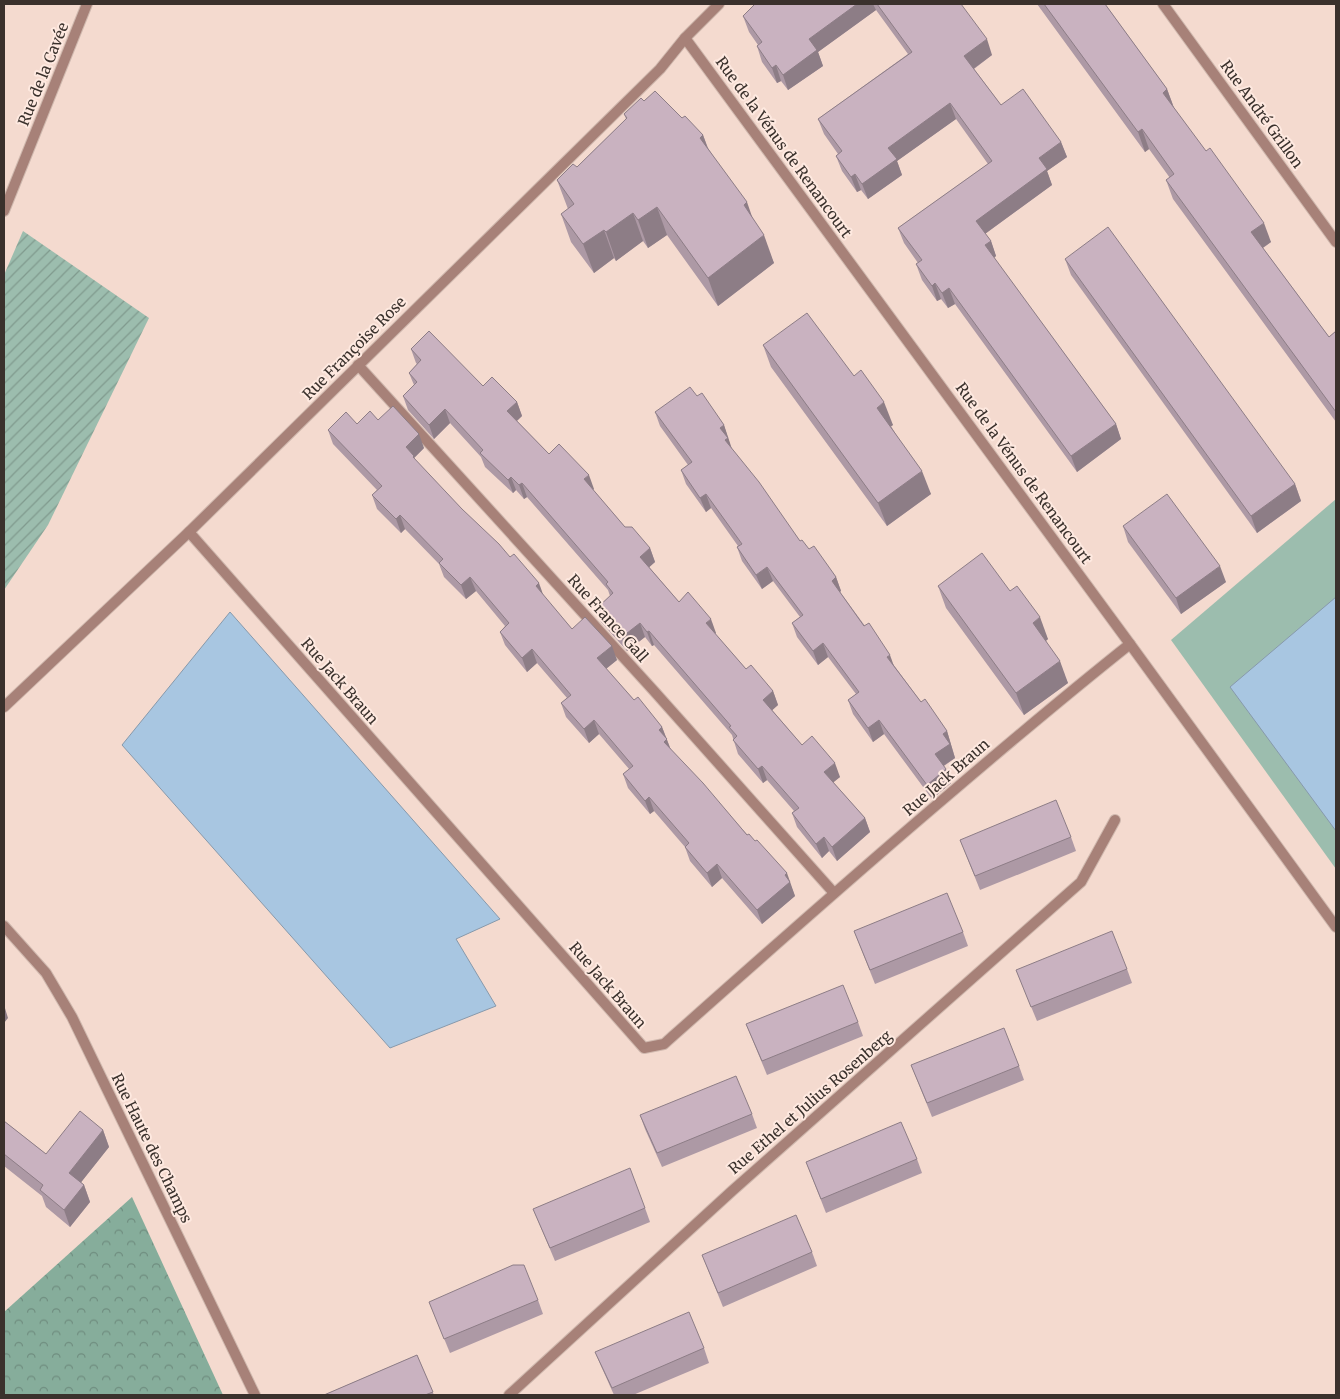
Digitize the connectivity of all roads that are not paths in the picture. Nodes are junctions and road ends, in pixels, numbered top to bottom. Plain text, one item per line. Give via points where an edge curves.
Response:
1 (87, 4) edge
2 (719, 4) edge
3 (1163, 4) edge
4 (685, 38) junction
5 (4, 211) edge
6 (1336, 242) edge
7 (358, 365) junction
8 (189, 532) junction
9 (1130, 644) junction
10 (4, 707) edge
11 (1115, 820) dead end
12 (834, 893) junction
13 (4, 926) edge
14 (1336, 927) edge
15 (255, 1395) edge
16 (509, 1395) edge

1 - 5 street, Rue de la Cavée
2 - 4 street, Rue Françoise Rose
3 - 6 street, Rue André Grillon
4 - 7 street, Rue Françoise Rose via 660,69
4 - 9 street, Rue de la Vénus de Renancourt
7 - 8 street, Rue Françoise Rose
7 - 12 street, Rue France Gall
8 - 10 street, Rue Françoise Rose
8 - 12 street, Rue Jack Braun via 644,1048 664,1044
9 - 12 street, Rue Jack Braun
9 - 14 street, Rue de la Vénus de Renancourt
11 - 16 street, Rue Ethel et Julius Rosenberg via 1081,882 732,1191
13 - 15 street, Rue Haute des Champs via 46,973 72,1017

